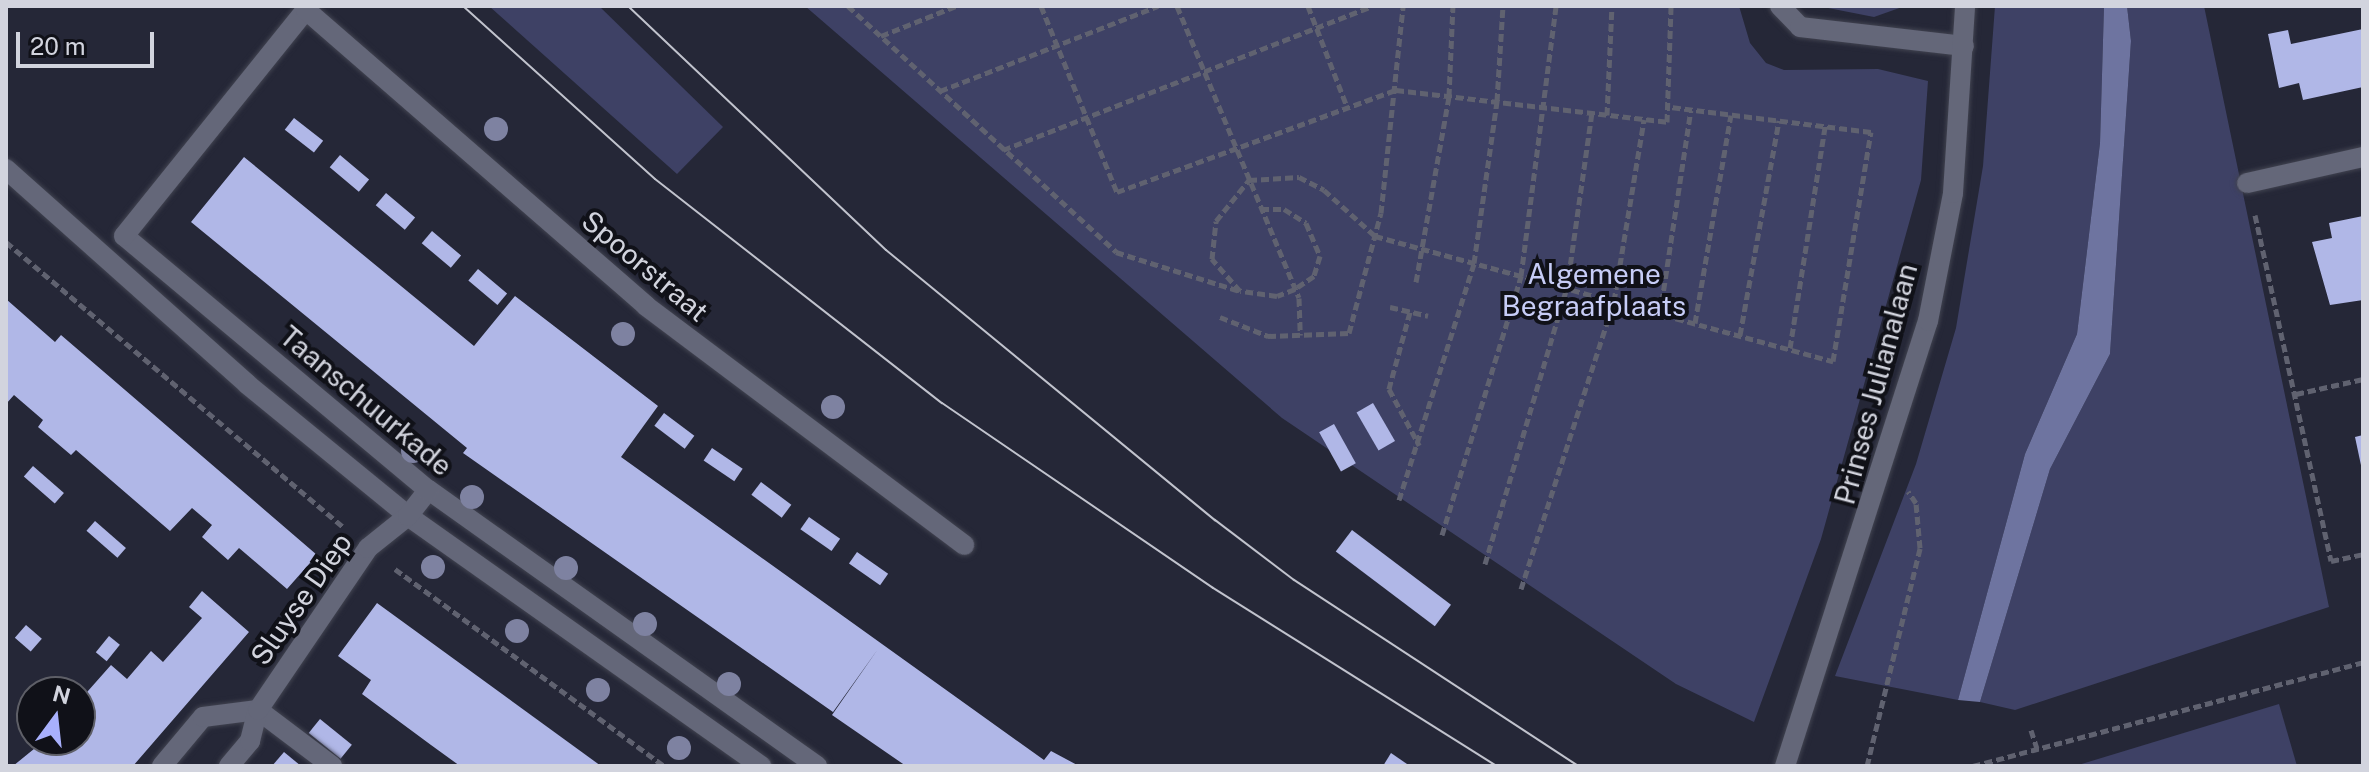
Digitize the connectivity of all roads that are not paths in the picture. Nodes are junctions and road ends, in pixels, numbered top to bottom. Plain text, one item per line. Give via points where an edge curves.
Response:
1 (1780, 6) edge
2 (1965, 6) edge
3 (306, 10) joint
4 (1964, 46) junction
5 (2363, 157) edge
6 (6, 169) edge
7 (2247, 183) road end
8 (428, 490) junction
9 (408, 516) junction
10 (964, 545) dead end
11 (258, 710) junction
12 (162, 766) edge
13 (229, 766) edge
14 (332, 766) edge
15 (761, 766) edge
16 (817, 766) edge
17 (1785, 766) edge

1 - 4 street via 1800,27
2 - 4 street, Prinses Julianalaan
3 - 8 street, Taanschuurkade via 124,236
3 - 10 street, Spoorstraat via 646,306
4 - 17 street, Prinses Julianalaan via 1953,193 1928,321 1888,460
5 - 7 street
6 - 9 street via 213,355
8 - 9 street, Sluyse Diep
8 - 16 street, Taanschuurkade
9 - 11 street, Sluyse Diep via 368,548
9 - 15 street
11 - 12 street via 203,717
11 - 13 street, Sluyse Diep via 250,741
11 - 14 street, Sluyse Diep

